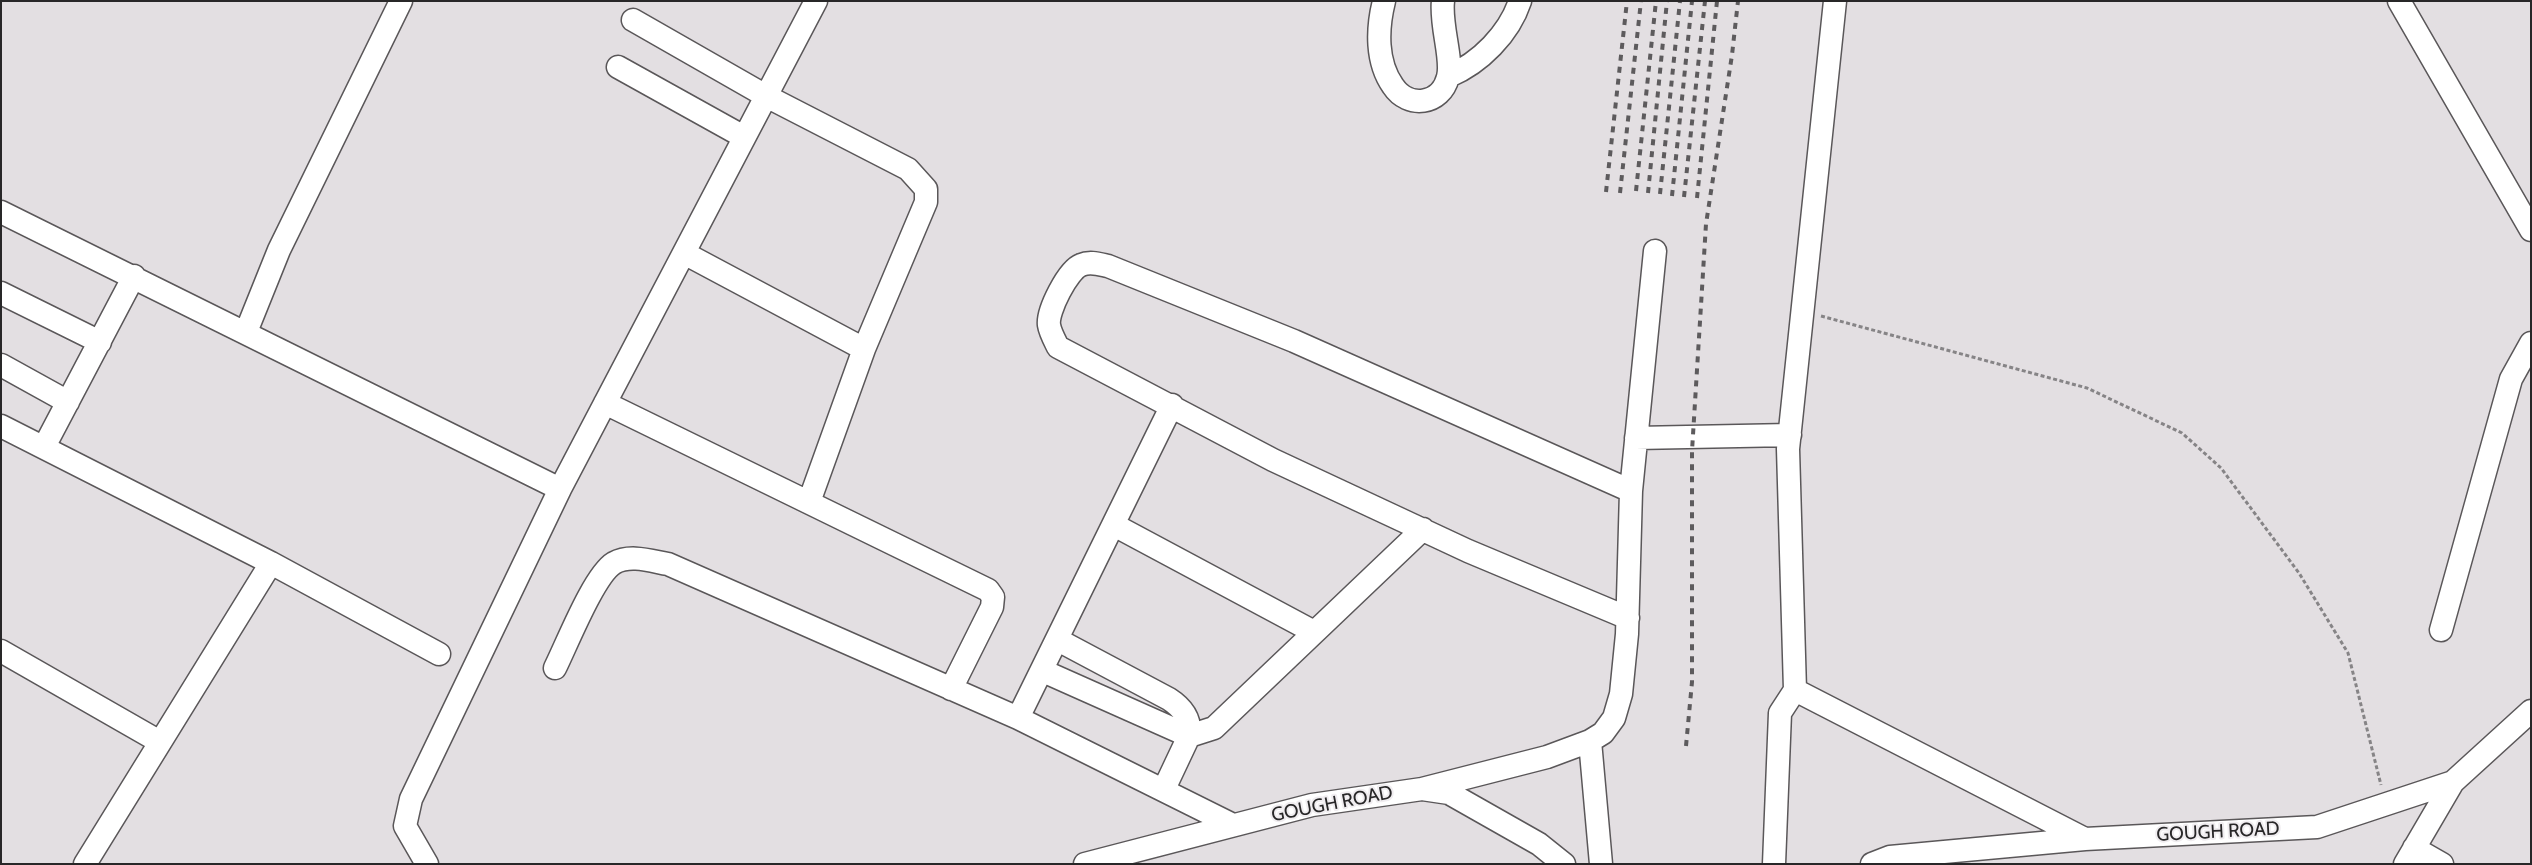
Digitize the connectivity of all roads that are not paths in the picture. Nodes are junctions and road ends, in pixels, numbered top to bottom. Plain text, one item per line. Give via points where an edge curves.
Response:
1 (402, 1) edge
2 (816, 1) edge
3 (1384, 1) edge
4 (1442, 1) edge
5 (1520, 1) edge
6 (1835, 1) edge
7 (2399, 1) edge
8 (632, 20) dead end
9 (618, 67) dead end
10 (1448, 76) junction
11 (766, 96) junction
12 (744, 137) junction
13 (1, 212) edge
14 (2531, 230) edge
15 (1655, 251) dead end
16 (684, 253) junction
17 (134, 276) junction
18 (1, 293) edge
19 (246, 332) junction
20 (100, 342) junction
21 (2531, 343) edge
22 (864, 348) junction
23 (1, 366) edge
24 (68, 402) junction
25 (605, 404) junction
26 (1172, 405) junction
27 (1, 426) edge
28 (1790, 435) junction
29 (1636, 438) junction
30 (44, 447) junction
31 (560, 489) junction
32 (1631, 491) junction
33 (809, 502) junction
34 (1114, 525) junction
35 (1423, 529) junction
36 (271, 564) junction
37 (1628, 618) junction
38 (2442, 630) dead end
39 (1314, 632) junction
40 (1058, 640) junction
41 (1, 651) edge
42 (439, 654) dead end
43 (555, 668) dead end
44 (1043, 671) junction
45 (951, 689) junction
46 (1795, 690) junction
47 (2531, 710) edge
48 (1018, 718) junction
49 (1189, 736) junction
50 (1590, 741) junction
51 (160, 742) junction
52 (2453, 782) junction
53 (1164, 789) junction
54 (1422, 789) junction
55 (1233, 824) junction
56 (2085, 839) junction
57 (2410, 856) edge
58 (1141, 857) edge
59 (85, 864) edge
60 (427, 864) edge
61 (1085, 864) edge
62 (1564, 864) edge
63 (1601, 864) edge
64 (1774, 864) edge
65 (1872, 864) edge
66 (2442, 864) edge

1 - 19 street via 279,250
2 - 11 street
3 - 10 street via 1379,42 1393,88 1409,98 1425,101 1436,98
4 - 10 street
5 - 10 street via 1505,30 1490,48 1474,63
6 - 28 street
7 - 14 street
8 - 11 street
9 - 12 street
11 - 12 street
11 - 22 street via 908,169 926,189 926,202
12 - 16 street
13 - 17 street
15 - 29 street
16 - 22 street
16 - 25 street
17 - 19 street
17 - 20 street
18 - 20 street
19 - 31 street
20 - 24 street
21 - 38 street via 2511,380
22 - 33 street
23 - 24 street
24 - 30 street
25 - 31 street
25 - 33 street
26 - 32 street via 1058,347 1049,325 1051,311 1062,286 1080,265 1094,262 1108,266 1294,341
26 - 34 street
26 - 35 street via 1273,460
27 - 30 street
28 - 29 street
28 - 46 street
29 - 32 street
30 - 36 street
31 - 60 street via 411,799 405,826
32 - 37 street
33 - 45 street via 988,590 993,597 992,607
34 - 39 street
34 - 40 street
35 - 37 street
35 - 39 street
36 - 42 street
36 - 51 street
37 - 50 street via 1619,702 1614,718 1603,733
39 - 49 street via 1228,717 1214,728
40 - 44 street
40 - 49 street via 1178,704 1186,714
41 - 51 street
43 - 45 street via 601,574 615,563 636,558 668,564
44 - 48 street
44 - 49 street
45 - 48 street
46 - 56 street
46 - 64 street via 1780,713
47 - 52 street, GOUGH ROAD
48 - 53 street
49 - 53 street
50 - 54 street via 1547,757
50 - 63 street
51 - 59 street
52 - 56 street, GOUGH ROAD via 2317,827
52 - 57 street
53 - 55 street
54 - 55 street, GOUGH ROAD via 1312,805
54 - 62 street, GOUGH ROAD via 1450,793 1538,844
55 - 58 street, GOUGH ROAD
56 - 65 street, GOUGH ROAD via 1890,857
57 - 66 street
58 - 61 street, GOUGH ROAD

